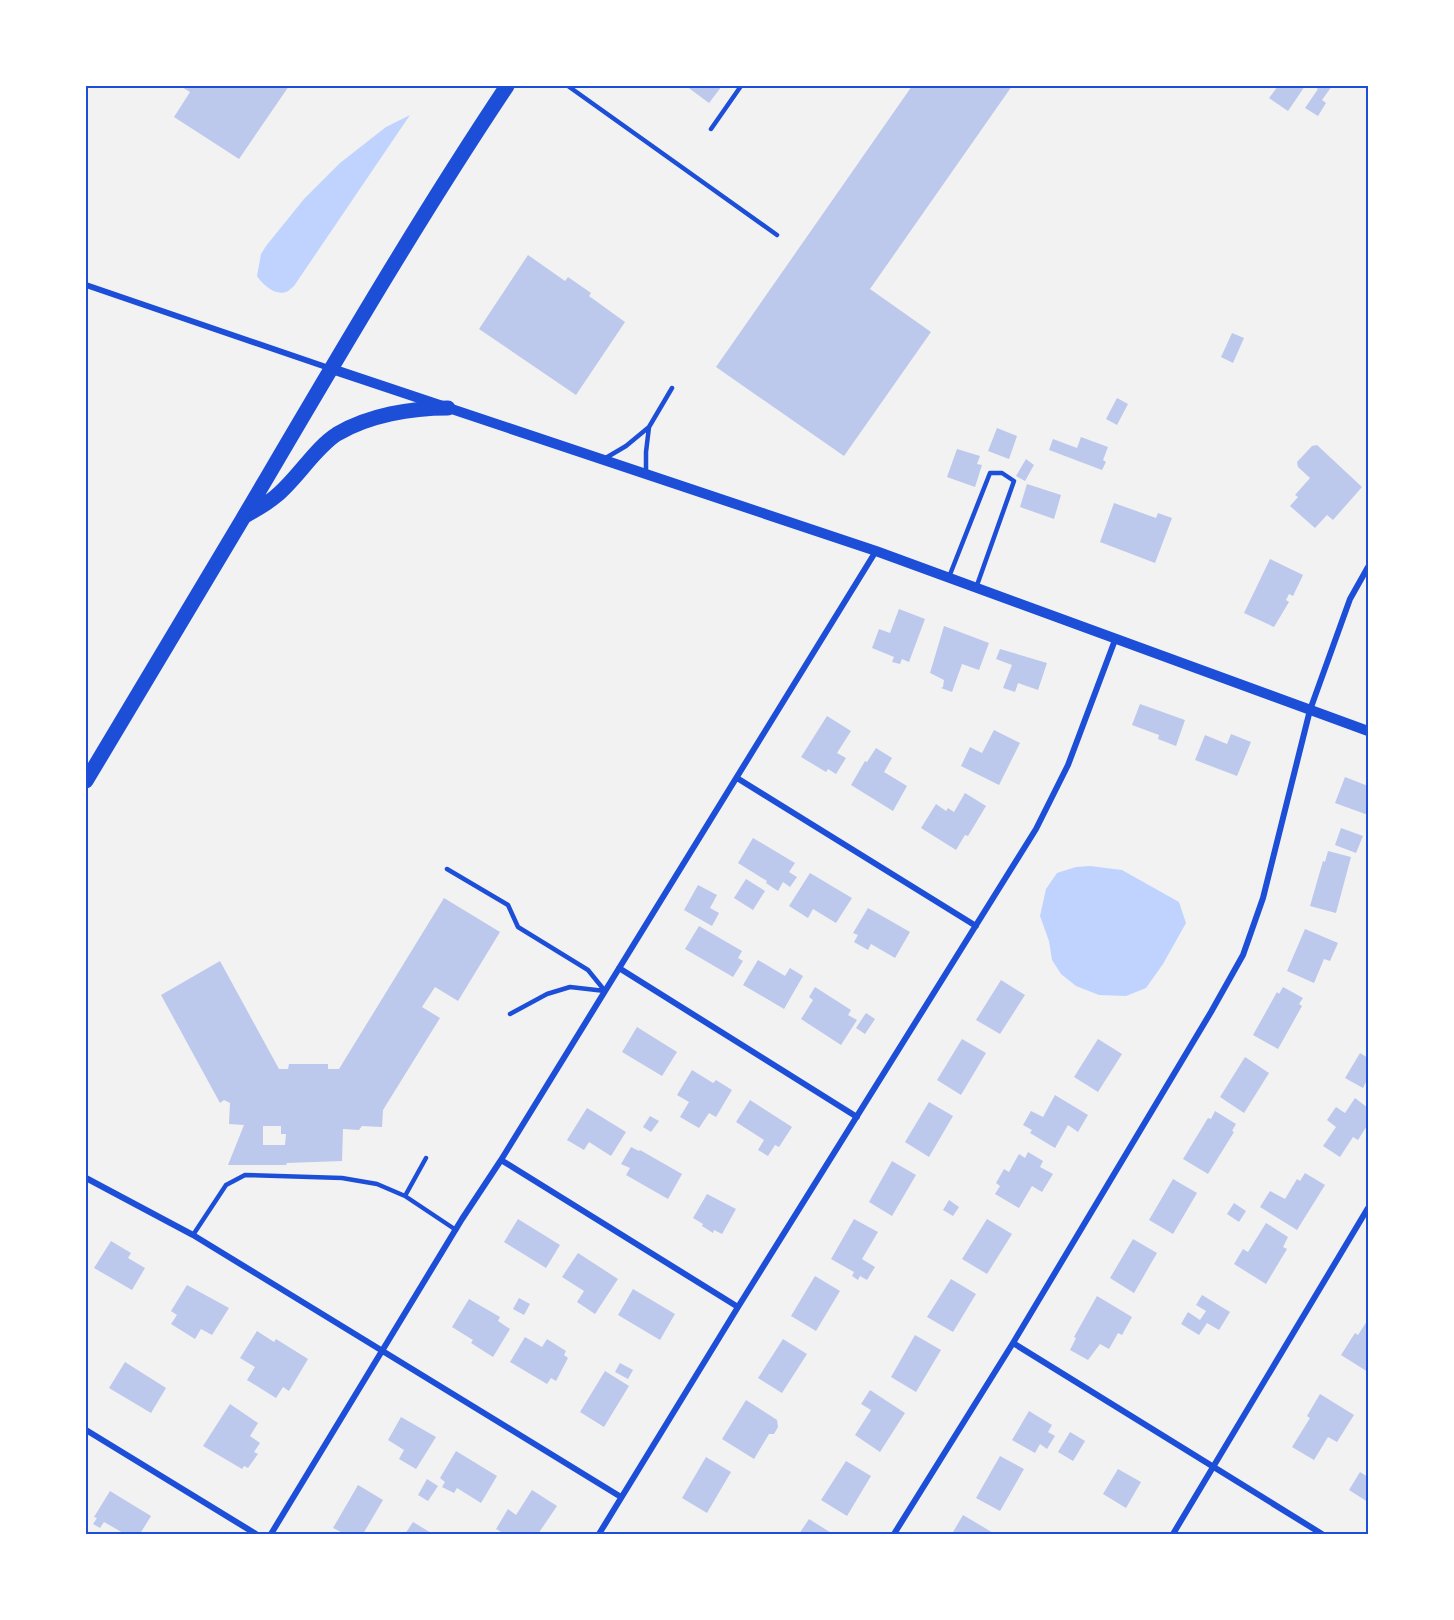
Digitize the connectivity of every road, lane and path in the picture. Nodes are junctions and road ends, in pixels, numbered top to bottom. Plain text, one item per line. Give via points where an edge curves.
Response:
1 (507, 86) edge
2 (568, 86) edge
3 (741, 86) edge
4 (711, 129) dead end
5 (777, 235) dead end
6 (86, 285) edge
7 (329, 368) junction
8 (672, 388) dead end
9 (447, 408) junction
10 (649, 427) junction
11 (603, 459) junction
12 (646, 474) junction
13 (243, 518) junction
14 (876, 551) junction
15 (1368, 567) edge
16 (949, 578) junction
17 (976, 588) junction
18 (1115, 640) junction
19 (1310, 710) junction
20 (1368, 731) edge
21 (737, 778) junction
22 (86, 781) edge
23 (447, 869) dead end
24 (976, 926) junction
25 (619, 968) junction
26 (605, 991) junction
27 (510, 1014) dead end
28 (857, 1117) junction
29 (426, 1158) dead end
30 (501, 1160) junction
31 (86, 1178) edge
32 (405, 1196) junction
33 (1368, 1208) edge
34 (456, 1230) junction
35 (193, 1234) junction
36 (738, 1307) junction
37 (1013, 1343) junction
38 (384, 1351) junction
39 (86, 1430) edge
40 (1212, 1468) junction
41 (621, 1497) junction
42 (256, 1534) edge
43 (271, 1534) edge
44 (599, 1534) edge
45 (894, 1534) edge
46 (1173, 1534) edge
47 (1322, 1534) edge

1 - 7 main road
2 - 5 lane
3 - 4 lane
6 - 7 street
7 - 9 street
7 - 13 main road
8 - 10 lane
9 - 11 street
9 - 13 main road via 420,408 387,416 336,435 276,496
10 - 11 lane
10 - 12 lane
11 - 12 street
12 - 14 street
13 - 22 main road
14 - 16 street
14 - 21 street
15 - 19 street via 1350,599
16 - 17 street
16 - 17 lane via 990,473 1002,473 1014,481
17 - 18 street
18 - 19 street
18 - 24 street via 1068,765 1036,829
19 - 20 street
19 - 37 street via 1263,898 1243,955
21 - 24 street
21 - 25 street
23 - 26 lane via 508,905 518,927 588,970
24 - 28 street
25 - 26 street
25 - 28 street
26 - 27 lane via 570,987 547,993
26 - 30 street
28 - 36 street
29 - 32 lane
30 - 34 street
30 - 36 street
31 - 35 street
32 - 34 lane
32 - 35 lane via 377,1184 342,1178 245,1175 226,1185
33 - 40 street
34 - 38 street
35 - 38 street
36 - 41 street
37 - 40 street
37 - 45 street
38 - 41 street
38 - 43 street
39 - 42 street
40 - 46 street
40 - 47 street
41 - 44 street

